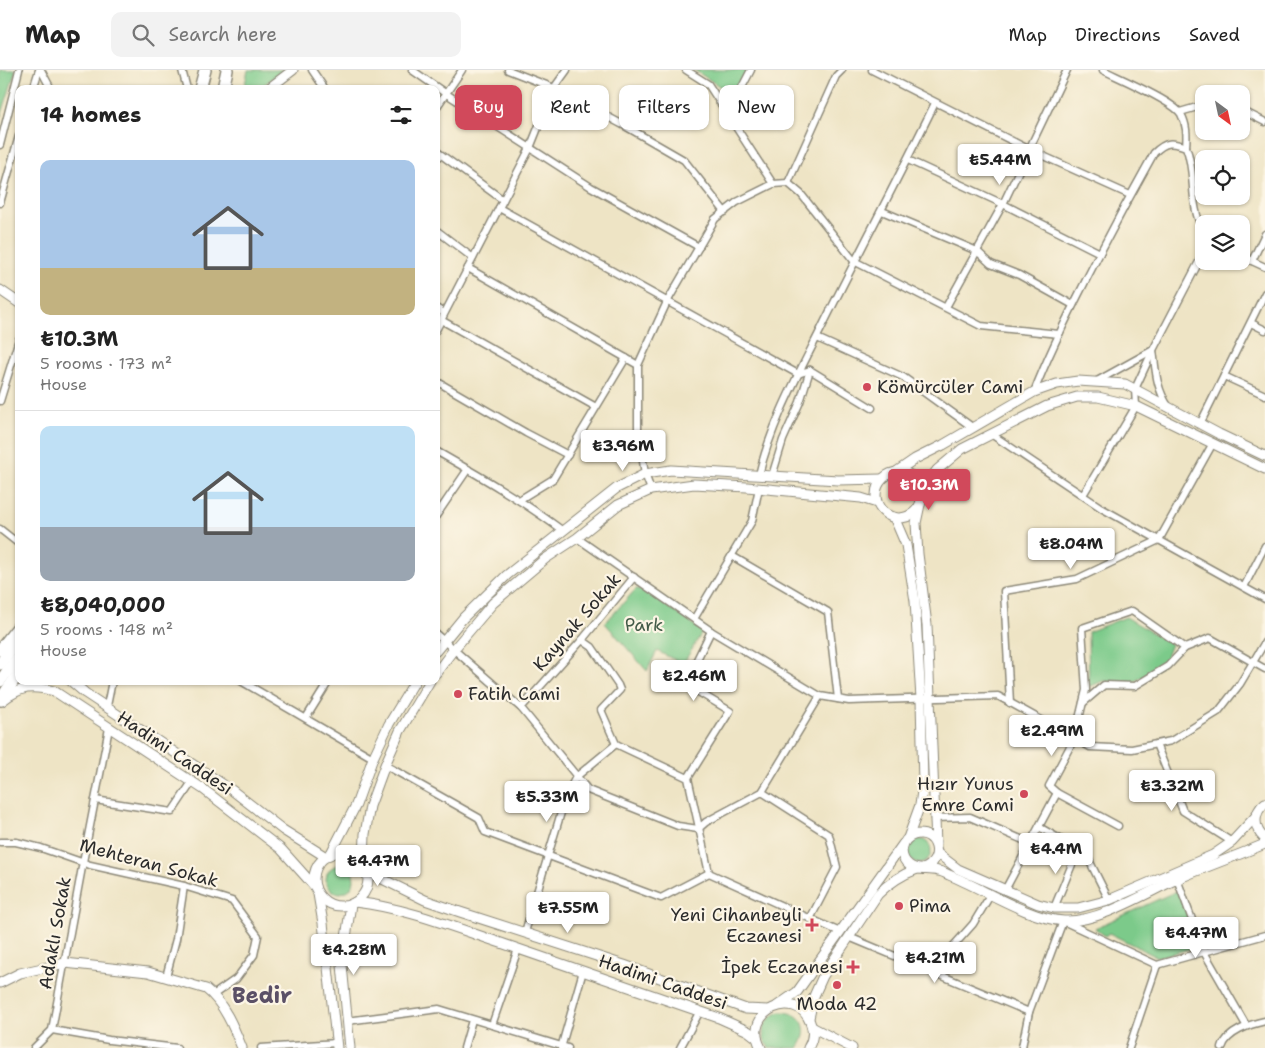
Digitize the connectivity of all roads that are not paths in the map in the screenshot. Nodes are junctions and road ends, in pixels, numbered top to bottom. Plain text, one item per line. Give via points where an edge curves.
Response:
1 (19, 70) edge
2 (40, 70) edge
3 (182, 70) edge
4 (205, 70) edge
5 (227, 70) edge
6 (293, 70) edge
7 (312, 70) edge
8 (412, 70) edge
9 (462, 70) edge
10 (508, 70) edge
11 (567, 70) edge
12 (686, 70) edge
13 (751, 70) edge
14 (842, 70) edge
15 (872, 70) edge
16 (1067, 70) edge
17 (1103, 70) edge
18 (34, 85) edge
19 (49, 85) edge
20 (186, 85) edge
21 (201, 85) edge
22 (224, 85) edge
23 (273, 85) edge
24 (322, 85) edge
25 (434, 85) edge
26 (546, 85) edge
27 (556, 85) edge
28 (743, 85) edge
29 (440, 90) edge
30 (445, 93) junction
31 (719, 100) edge
32 (440, 101) edge
33 (935, 103) junction
34 (1195, 108) edge
35 (1180, 112) junction
36 (1250, 114) edge
37 (609, 117) edge
38 (1265, 122) edge
39 (2, 126) edge
40 (537, 130) edge
41 (739, 130) edge
42 (0, 145) edge
43 (530, 148) junction
44 (1186, 148) junction
45 (15, 150) edge
46 (1030, 150) junction
47 (440, 154) edge
48 (908, 160) junction
49 (788, 183) junction
50 (774, 184) junction
51 (1130, 195) junction
52 (503, 200) junction
53 (0, 204) edge
54 (1003, 204) junction
55 (498, 208) junction
56 (882, 211) junction
57 (725, 212) junction
58 (1197, 215) edge
59 (440, 233) edge
60 (1265, 234) edge
61 (700, 247) junction
62 (977, 251) junction
63 (1100, 253) junction
64 (473, 258) junction
65 (854, 261) junction
66 (1252, 261) joint
67 (468, 268) junction
68 (1265, 268) edge
69 (1195, 269) edge
70 (0, 290) edge
71 (1265, 293) edge
72 (15, 300) edge
73 (667, 302) junction
74 (1073, 305) junction
75 (946, 307) junction
76 (440, 313) edge
77 (443, 317) junction
78 (440, 323) edge
79 (1251, 323) junction
80 (1265, 330) edge
81 (1059, 334) junction
82 (817, 338) junction
83 (1152, 350) junction
84 (15, 352) edge
85 (626, 358) junction
86 (638, 365) junction
87 (810, 370) junction
88 (798, 374) junction
89 (1224, 376) junction
90 (1098, 381) junction
91 (440, 383) edge
92 (1136, 389) junction
93 (1034, 392) junction
94 (1265, 395) edge
95 (0, 401) edge
96 (1136, 406) junction
97 (1168, 406) junction
98 (596, 407) junction
99 (872, 408) dead end
100 (1200, 424) junction
101 (972, 427) junction
102 (991, 434) junction
103 (1213, 443) junction
104 (440, 453) edge
105 (568, 455) junction
106 (1265, 456) edge
107 (468, 469) junction
108 (1265, 469) edge
109 (896, 472) junction
110 (645, 474) junction
111 (759, 475) junction
112 (772, 476) junction
113 (882, 479) junction
114 (759, 488) junction
115 (651, 490) junction
116 (921, 496) junction
117 (1083, 496) junction
118 (519, 500) junction
119 (877, 503) junction
120 (440, 510) edge
121 (894, 517) junction
122 (0, 530) edge
123 (563, 531) junction
124 (577, 538) junction
125 (1159, 540) junction
126 (15, 541) edge
127 (1265, 546) edge
128 (732, 556) junction
129 (634, 577) junction
130 (1244, 587) junction
131 (1265, 599) edge
132 (694, 619) junction
133 (15, 631) edge
134 (711, 631) junction
135 (440, 637) edge
136 (582, 640) junction
137 (1265, 642) edge
138 (15, 643) edge
139 (1185, 648) junction
140 (454, 649) junction
141 (0, 650) edge
142 (15, 661) edge
143 (1253, 662) junction
144 (0, 664) edge
145 (440, 668) edge
146 (1265, 669) edge
147 (15, 678) edge
148 (0, 681) edge
149 (46, 685) edge
150 (76, 685) edge
151 (111, 685) edge
152 (250, 685) edge
153 (327, 685) edge
154 (413, 685) edge
155 (428, 685) edge
156 (54, 691) junction
157 (820, 696) junction
158 (926, 698) junction
159 (838, 699) junction
160 (0, 701) edge
161 (1010, 703) junction
162 (1082, 704) junction
163 (107, 706) junction
164 (521, 708) junction
165 (306, 718) junction
166 (109, 728) junction
167 (1074, 738) junction
168 (616, 744) junction
169 (1156, 744) junction
170 (373, 758) junction
171 (385, 764) junction
172 (576, 777) junction
173 (688, 778) junction
174 (192, 782) junction
175 (762, 792) junction
176 (1057, 793) junction
177 (95, 800) junction
178 (1264, 802) edge
179 (1256, 816) junction
180 (934, 818) junction
181 (1118, 826) dead end
182 (1039, 827) junction
183 (698, 828) junction
184 (1265, 838) edge
185 (906, 840) junction
186 (0, 842) edge
187 (1232, 842) junction
188 (1030, 844) junction
189 (1265, 844) edge
190 (937, 850) junction
191 (1078, 850) junction
192 (328, 856) junction
193 (548, 856) junction
194 (82, 862) junction
195 (365, 868) junction
196 (920, 869) junction
197 (709, 873) junction
198 (1177, 879) junction
199 (184, 886) junction
200 (1005, 890) junction
201 (317, 891) junction
202 (991, 894) junction
203 (1109, 900) junction
204 (353, 903) junction
205 (1054, 908) junction
206 (810, 919) junction
207 (1063, 921) junction
208 (525, 932) junction
209 (840, 932) junction
210 (1265, 935) edge
211 (849, 937) junction
212 (518, 949) junction
213 (1204, 952) junction
214 (65, 963) junction
215 (1157, 965) junction
216 (583, 971) junction
217 (931, 971) junction
218 (166, 977) junction
219 (0, 983) edge
220 (213, 995) junction
221 (777, 1006) junction
222 (768, 1010) junction
223 (700, 1011) junction
224 (1029, 1012) junction
225 (809, 1018) junction
226 (472, 1020) junction
227 (347, 1021) junction
228 (1265, 1021) edge
229 (1246, 1025) junction
230 (492, 1026) junction
231 (812, 1027) junction
232 (52, 1030) junction
233 (756, 1038) junction
234 (337, 1046) edge
235 (564, 1047) edge
236 (34, 1048) edge
237 (177, 1048) edge
238 (242, 1048) edge
239 (261, 1048) edge
240 (350, 1048) edge
241 (464, 1048) edge
242 (680, 1048) edge
243 (760, 1048) edge
244 (808, 1048) edge
245 (852, 1048) edge
246 (1023, 1048) edge
247 (1129, 1048) edge
248 (1222, 1048) edge

1 - 39 street
2 - 18 street
2 - 19 street
3 - 20 street
4 - 21 highway
5 - 22 highway
6 - 23 main road
7 - 24 street
8 - 25 street
9 - 30 street
10 - 26 street
11 - 27 street
12 - 31 street via 708,84
13 - 28 street
14 - 49 street via 836,76
15 - 33 street
16 - 46 street
17 - 35 street
29 - 30 street
30 - 32 street
30 - 43 street
33 - 46 street
33 - 48 street
34 - 35 street
35 - 44 street via 1188,130
36 - 38 street
37 - 57 street via 684,160
39 - 42 street
40 - 43 street
41 - 50 street
43 - 52 street
43 - 61 street via 590,187
44 - 51 street via 1174,143 1162,145 1154,152
44 - 58 street via 1191,159
45 - 53 street
46 - 51 street
46 - 54 street
47 - 52 street
48 - 54 street
48 - 56 street
49 - 50 street
49 - 65 street via 801,194
50 - 57 street via 737,202
51 - 63 street
52 - 55 street
54 - 62 street
54 - 63 street
55 - 64 street
55 - 73 street
56 - 62 street
56 - 65 street
57 - 61 street via 716,219
59 - 64 street
60 - 66 street
61 - 73 street
62 - 74 street via 991,264 1019,275
62 - 75 street
63 - 74 street
64 - 67 street
65 - 75 street
65 - 82 street
66 - 68 street
67 - 77 street
67 - 85 street
69 - 83 street
70 - 72 main road
71 - 79 street
73 - 86 street
73 - 88 street
74 - 81 street
75 - 81 street via 981,326
76 - 77 street
77 - 78 street
77 - 98 street
79 - 80 street
79 - 89 street
81 - 93 street
82 - 88 street
82 - 101 street via 903,377
83 - 90 street
83 - 92 street
83 - 97 street via 1157,382
84 - 95 street
85 - 86 street
85 - 98 street
86 - 110 street via 638,429
87 - 88 street
87 - 99 street
87 - 112 street
88 - 111 street via 765,450
89 - 94 street
89 - 100 street
90 - 92 main road via 1125,384
90 - 93 main road via 1057,384
91 - 105 street
92 - 96 street
92 - 97 main road
93 - 101 main road
96 - 102 main road via 1098,397 1077,396 1047,406
96 - 103 main road
96 - 117 street
97 - 100 main road
98 - 105 street
100 - 106 main road
101 - 109 main road
102 - 116 main road via 962,449 937,470
102 - 117 street
103 - 108 main road
103 - 125 street
104 - 107 street
105 - 118 street via 553,479
107 - 118 street
107 - 120 street
109 - 113 main road
109 - 116 main road via 916,479
110 - 111 main road via 671,470
110 - 115 street
110 - 123 main road via 617,488
111 - 112 main road
112 - 113 main road
113 - 119 main road via 876,490
114 - 115 main road via 694,484
114 - 119 main road via 861,498
114 - 128 street via 752,521
115 - 124 main road via 618,505
116 - 121 main road via 914,512
116 - 158 main road via 916,523 928,625
117 - 125 street
118 - 123 street
119 - 121 main road
121 - 158 main road via 906,545
122 - 126 street
123 - 135 main road via 508,575
124 - 129 street
124 - 140 main road via 545,559 493,603
125 - 130 street
125 - 161 street via 1077,579 1004,591
127 - 130 street
128 - 132 street
128 - 159 street via 828,612
129 - 132 street
129 - 136 street, Kaynak Sokak
130 - 131 street
132 - 134 street
133 - 141 highway
134 - 157 street
134 - 173 street via 685,684 730,711
135 - 140 street
136 - 164 street, Kaynak Sokak
136 - 168 street via 592,647 620,690 600,710
137 - 143 street
138 - 144 highway
139 - 143 street via 1210,638
139 - 162 street via 1168,666 1135,686 1104,685
139 - 162 street via 1132,611 1082,628 1086,690
140 - 145 main road
140 - 164 street
142 - 148 highway
143 - 146 street
143 - 169 street via 1218,712 1172,741
147 - 160 highway
149 - 156 main road
150 - 163 main road, Hadimi Caddesi
151 - 163 street
152 - 165 street
153 - 165 street
154 - 170 main road
155 - 171 main road
156 - 160 main road, Hadimi Caddesi via 31,687
156 - 166 main road, Hadimi Caddesi
157 - 159 street
157 - 175 street
158 - 159 street
158 - 161 street via 998,696
158 - 180 main road
158 - 185 main road via 923,785 920,804
161 - 167 street
162 - 167 street
163 - 192 main road, Hadimi Caddesi via 233,791 283,830
164 - 172 street
165 - 170 street
166 - 174 main road, Hadimi Caddesi
166 - 177 street, Adaklı Sokak
167 - 169 street via 1090,747 1132,749
167 - 176 street via 1049,786
168 - 172 street
168 - 173 street
169 - 187 street via 1183,811
170 - 192 main road via 356,805
171 - 193 street via 479,818 484,832
171 - 195 main road via 370,806 365,834
172 - 183 street via 588,790 678,826
172 - 193 street via 566,796
173 - 183 street
174 - 177 street via 172,812
174 - 201 main road, Hadimi Caddesi via 281,849
175 - 183 street
175 - 206 street via 829,835 837,867
176 - 181 street
176 - 182 street
177 - 194 street, Adaklı Sokak
178 - 179 main road
179 - 184 main road via 1257,829
179 - 187 main road
180 - 188 street via 970,817
180 - 190 main road
182 - 188 street
182 - 191 street
183 - 197 street
185 - 190 main road via 925,835
185 - 196 main road via 902,854 904,859 907,864
185 - 209 main road
186 - 194 street, Mehteran Sokak via 33,846
187 - 203 main road via 1213,854
188 - 200 street
189 - 198 main road
190 - 196 main road via 932,863
190 - 200 main road via 958,869
191 - 203 street via 1086,854
191 - 205 street
192 - 195 main road via 346,853
192 - 201 main road via 315,871
193 - 197 street via 661,898
193 - 208 street
194 - 199 street, Mehteran Sokak
194 - 214 street, Adaklı Sokak
195 - 204 main road via 366,888
195 - 208 main road, Hadimi Caddesi via 425,900
196 - 202 main road via 938,871
196 - 211 main road via 903,874 878,894
197 - 206 street
198 - 207 main road via 1096,916
198 - 213 street
199 - 218 street
199 - 220 street, Mehteran Sokak via 232,901 258,936 254,955 236,979
200 - 205 main road
201 - 204 main road via 330,904 344,906
201 - 234 main road
202 - 207 main road via 1032,913
202 - 217 street via 973,924
203 - 205 main road via 1078,908
204 - 212 main road, Hadimi Caddesi via 376,904 405,911
204 - 227 main road via 342,965
206 - 209 street
207 - 215 street
207 - 224 street
208 - 222 main road, Hadimi Caddesi via 746,1009
209 - 221 main road via 797,992
210 - 213 street
211 - 217 street
211 - 225 main road via 823,976
212 - 216 main road, Hadimi Caddesi
212 - 230 street
213 - 215 street
213 - 229 street
214 - 218 main road
214 - 219 main road via 20,973
214 - 232 street, Adaklı Sokak
215 - 247 street
216 - 223 main road, Hadimi Caddesi
216 - 235 street
217 - 224 street
218 - 220 main road via 206,989
220 - 238 main road via 233,1026
221 - 222 main road
221 - 225 main road via 795,1007
222 - 233 main road via 758,1022
223 - 233 main road, Hadimi Caddesi via 748,1031
223 - 242 street
224 - 246 street
225 - 231 main road
226 - 227 street via 439,1009
226 - 230 street
226 - 241 street
227 - 240 main road
228 - 229 street
229 - 248 street via 1223,1042
230 - 235 street
231 - 244 main road
231 - 245 main road
232 - 236 street
232 - 237 street
233 - 243 main road
234 - 239 street

